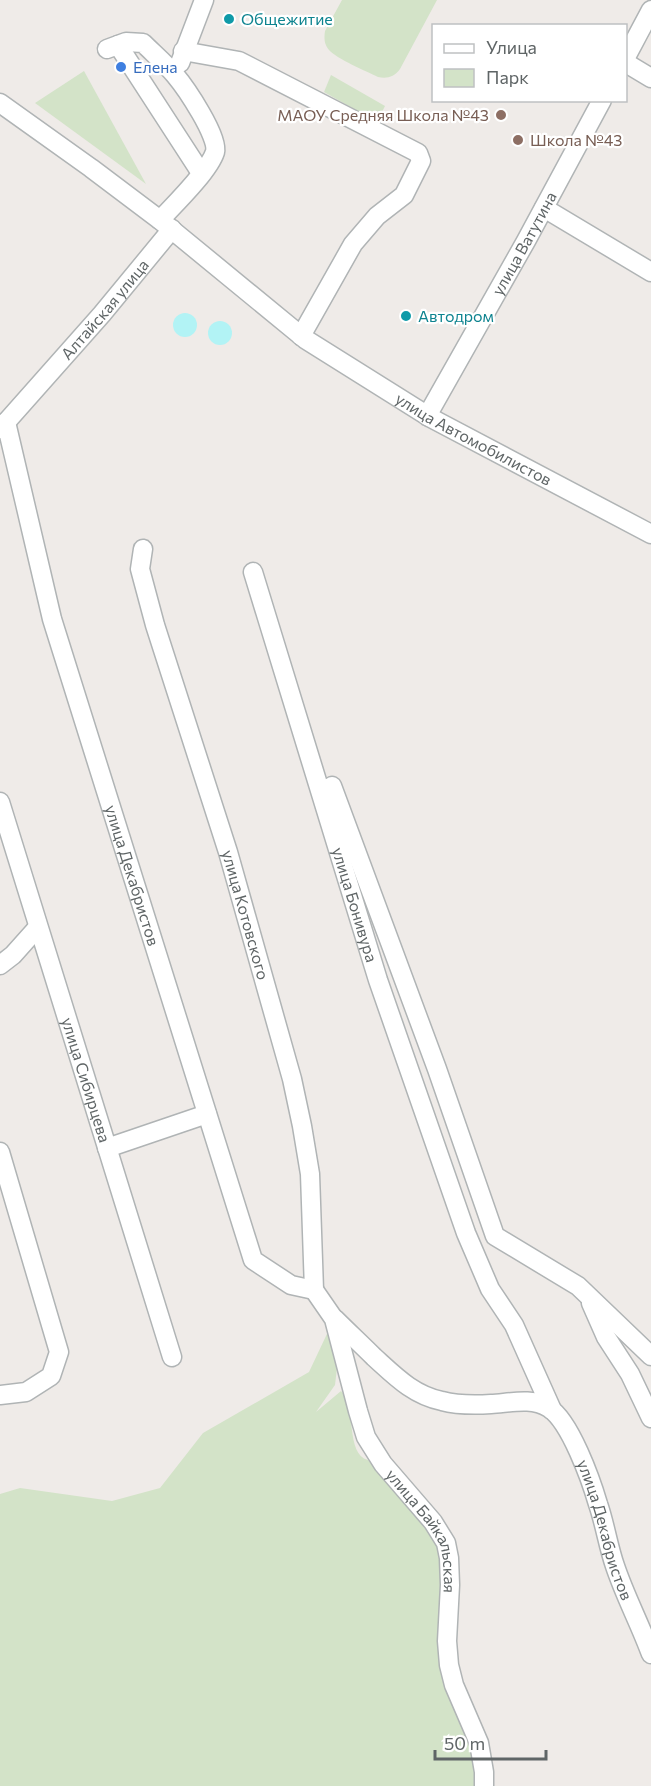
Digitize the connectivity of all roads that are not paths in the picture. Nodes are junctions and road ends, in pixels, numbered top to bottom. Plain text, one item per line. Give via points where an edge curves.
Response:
1 (204, 0) edge
2 (651, 10) edge
3 (183, 51) junction
4 (627, 55) edge
5 (627, 63) edge
6 (648, 73) edge
7 (176, 76) junction
8 (601, 102) edge
9 (0, 103) edge
10 (201, 173) junction
11 (544, 208) junction
12 (166, 225) junction
13 (651, 272) edge
14 (301, 336) junction
15 (427, 416) junction
16 (3, 425) edge
17 (651, 534) edge
18 (143, 549) dead end
19 (253, 572) dead end
20 (307, 744) junction
21 (0, 802) edge
22 (38, 927) junction
23 (0, 965) edge
24 (207, 1114) junction
25 (107, 1148) junction
26 (0, 1152) edge
27 (466, 1233) joint
28 (583, 1282) dead end
29 (314, 1290) junction
30 (334, 1319) junction
31 (651, 1356) edge
32 (172, 1357) dead end
33 (0, 1395) edge
34 (552, 1410) junction
35 (651, 1418) edge
36 (649, 1641) edge
37 (484, 1786) edge

1 - 3 street
2 - 4 street
3 - 7 street
3 - 14 street via 238,61 418,153 421,161 404,195 377,216 353,244
5 - 6 street
7 - 10 street via 213,137 214,153
7 - 10 street via 143,43 126,42 113,47
8 - 11 street, улица Ватутина
9 - 12 street, улица Автомобилистов
10 - 12 street
11 - 13 street
11 - 15 street, улица Ватутина
12 - 14 street, улица Автомобилистов
12 - 16 street, Алтайская улица via 109,306
14 - 15 street, улица Автомобилистов
15 - 17 street, улица Автомобилистов
16 - 24 street, улица Декабристов via 52,619
18 - 29 street, улица Котовского via 143,580 228,852 292,1079 310,1174
19 - 20 street, улица Бонивура
20 - 27 street, улица Бонивура via 378,980
20 - 31 street via 323,762 495,1236 578,1286
21 - 22 street, улица Сибирцева
22 - 23 street
22 - 25 street, улица Сибирцева
24 - 25 street
24 - 29 street, улица Декабристов via 253,1260 291,1285
25 - 32 street, улица Сибирцева
26 - 33 street via 59,1352 51,1376 26,1392
27 - 34 street, улица Декабристов
28 - 35 street via 606,1337 630,1374
29 - 30 street, улица Байкальская
30 - 34 street via 401,1383 426,1396 468,1404 527,1401
30 - 37 street, улица Байкальская via 366,1437 446,1543 450,1573 449,1665 478,1743
34 - 36 street, улица Декабристов via 580,1456 628,1600

